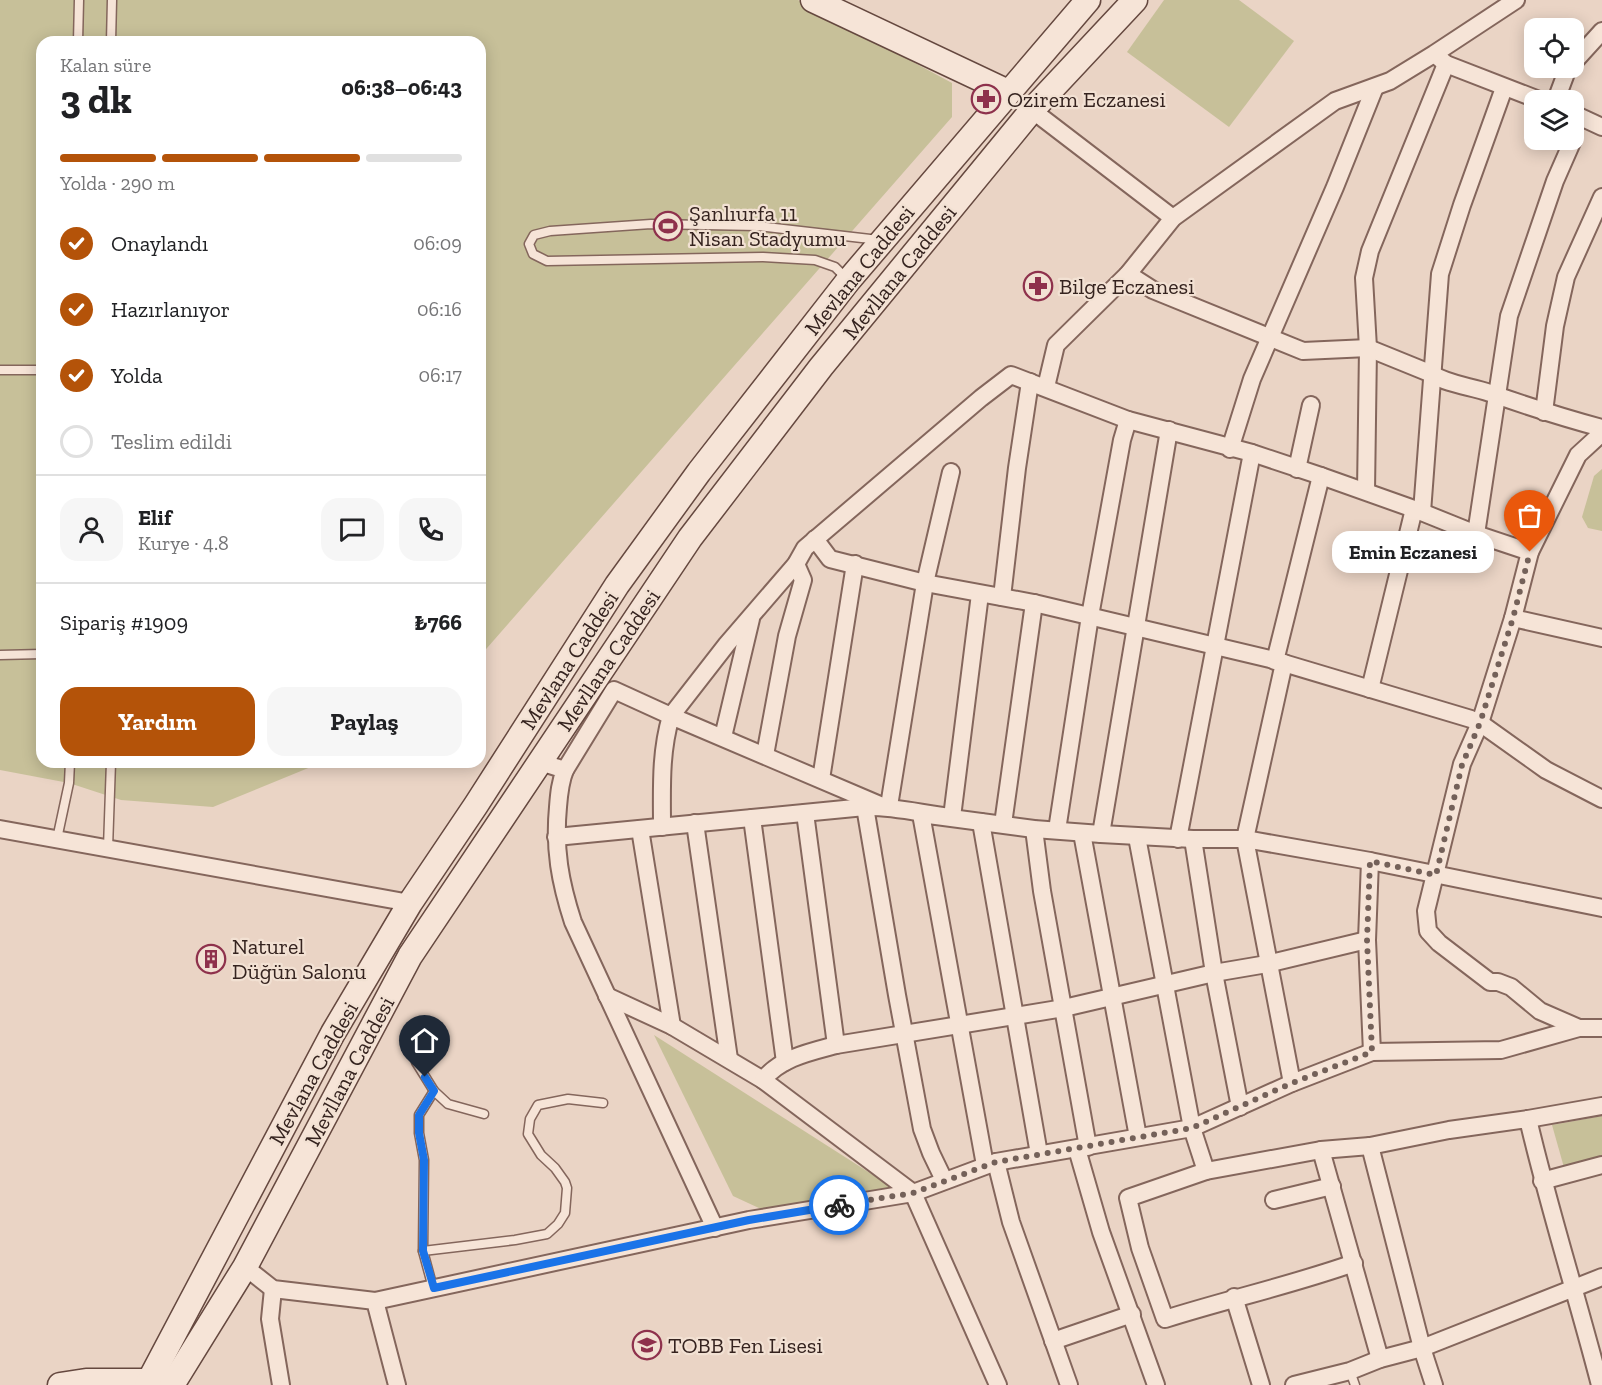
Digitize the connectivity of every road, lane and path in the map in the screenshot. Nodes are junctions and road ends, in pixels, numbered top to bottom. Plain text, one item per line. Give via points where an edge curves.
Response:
1 (79, 0) edge
2 (112, 0) edge
3 (813, 0) edge
4 (1088, 0) edge
5 (1136, 0) edge
6 (1516, 0) edge
7 (1602, 31) edge
8 (78, 36) edge
9 (111, 36) edge
10 (1584, 51) edge
11 (1440, 59) junction
12 (1375, 87) junction
13 (1504, 88) junction
14 (1008, 92) junction
15 (1524, 95) edge
16 (1032, 110) junction
17 (1584, 119) edge
18 (1602, 127) edge
19 (1569, 150) edge
20 (1602, 197) edge
21 (1173, 218) junction
22 (882, 241) junction
23 (1128, 274) junction
24 (848, 280) junction
25 (1269, 337) junction
26 (1368, 348) junction
27 (0, 370) edge
28 (36, 370) edge
29 (1432, 374) junction
30 (1038, 385) junction
31 (1497, 396) junction
32 (1311, 405) dead end
33 (1544, 412) junction
34 (1128, 420) junction
35 (1602, 428) edge
36 (1169, 430) junction
37 (1602, 433) edge
38 (1230, 448) junction
39 (1252, 453) junction
40 (1298, 469) junction
41 (951, 472) dead end
42 (1321, 476) junction
43 (1366, 491) junction
44 (1418, 510) junction
45 (1476, 534) junction
46 (815, 539) junction
47 (1530, 552) junction
48 (796, 564) junction
49 (855, 564) junction
50 (925, 583) junction
51 (980, 594) junction
52 (1002, 597) junction
53 (1034, 603) junction
54 (752, 616) junction
55 (1090, 616) junction
56 (1513, 618) junction
57 (1137, 628) junction
58 (1602, 638) edge
59 (1214, 647) junction
60 (36, 654) edge
61 (0, 655) edge
62 (1280, 662) junction
63 (1370, 689) junction
64 (671, 716) junction
65 (1480, 723) junction
66 (723, 737) junction
67 (765, 755) junction
68 (540, 762) junction
69 (70, 768) edge
70 (111, 768) edge
71 (565, 770) junction
72 (821, 779) junction
73 (1602, 799) edge
74 (886, 806) junction
75 (865, 807) junction
76 (805, 813) junction
77 (921, 814) junction
78 (752, 818) junction
79 (981, 822) junction
80 (695, 823) junction
81 (1003, 824) junction
82 (662, 826) junction
83 (0, 829) edge
84 (640, 829) junction
85 (1034, 829) junction
86 (1057, 830) junction
87 (1082, 833) junction
88 (1101, 834) junction
89 (556, 837) junction
90 (1137, 837) junction
91 (57, 839) junction
92 (1185, 839) junction
93 (1245, 839) junction
94 (108, 848) junction
95 (1370, 861) junction
96 (1436, 875) junction
97 (410, 903) junction
98 (1602, 908) edge
99 (1367, 940) junction
100 (1267, 964) junction
101 (1214, 973) junction
102 (1166, 984) junction
103 (1113, 995) junction
104 (607, 996) junction
105 (1064, 1008) junction
106 (1015, 1016) junction
107 (960, 1025) junction
108 (672, 1026) junction
109 (1579, 1028) junction
110 (1602, 1028) edge
111 (904, 1034) junction
112 (836, 1045) junction
113 (1372, 1052) junction
114 (729, 1059) junction
115 (416, 1062) dead end
116 (785, 1062) junction
117 (763, 1080) junction
118 (1292, 1083) junction
119 (434, 1091) junction
120 (603, 1103) dead end
121 (1602, 1106) edge
122 (1240, 1107) junction
123 (484, 1114) dead end
124 (1528, 1119) junction
125 (1192, 1128) junction
126 (1138, 1137) junction
127 (1370, 1146) junction
128 (1082, 1148) junction
129 (1322, 1150) junction
130 (1039, 1154) junction
131 (991, 1164) junction
132 (1602, 1165) edge
133 (1206, 1172) junction
134 (944, 1180) junction
135 (1542, 1181) junction
136 (1332, 1186) junction
137 (913, 1193) junction
138 (1274, 1200) dead end
139 (716, 1228) junction
140 (423, 1251) junction
141 (1354, 1263) junction
142 (244, 1267) junction
143 (1602, 1277) edge
144 (1575, 1287) junction
145 (434, 1288) junction
146 (273, 1289) junction
147 (1234, 1297) junction
148 (375, 1301) junction
149 (1132, 1314) junction
150 (1053, 1341) junction
151 (1422, 1348) junction
152 (1380, 1359) junction
153 (1353, 1378) edge
154 (156, 1384) edge
155 (60, 1385) edge
156 (281, 1385) edge
157 (397, 1385) edge
158 (998, 1385) edge
159 (1069, 1385) edge
160 (1156, 1385) edge
161 (1261, 1385) edge
162 (1294, 1385) edge
163 (1434, 1385) edge
164 (1600, 1385) edge

1 - 8 lane
2 - 9 lane
3 - 14 main road
4 - 14 main road, Mevlana Caddesi
5 - 16 main road, Mevllana Caddesi
6 - 11 street
7 - 10 street
11 - 12 street
11 - 13 street
11 - 26 street via 1370,251 1364,278
12 - 21 street via 1335,101
12 - 25 street
13 - 15 street
13 - 29 street via 1440,274
14 - 22 main road, Mevlana Caddesi
16 - 21 street
16 - 68 main road, Mevllana Caddesi via 821,367 690,538
17 - 18 street
19 - 31 street via 1509,315
20 - 33 street via 1566,277
21 - 23 street
22 - 24 main road, Mevlana Caddesi
22 - 24 lane via 758,226 651,224 550,231 534,235 529,244 533,254 548,261 763,257 815,260 834,267
23 - 25 street via 1153,291
23 - 30 street via 1056,345
24 - 97 main road, Mevlana Caddesi via 617,585
25 - 26 street via 1303,351
25 - 38 street
26 - 29 street
26 - 43 street
27 - 28 lane
29 - 31 street
29 - 44 street
30 - 34 street
30 - 46 street via 1011,375
30 - 52 street via 1017,468
31 - 33 street
31 - 45 street
32 - 40 street
33 - 35 street
34 - 36 street
34 - 55 street
36 - 38 street
36 - 57 street
37 - 47 street via 1578,455
38 - 39 street
39 - 40 street
39 - 59 street
40 - 42 street
41 - 50 street
42 - 43 street
42 - 62 street
43 - 44 street
44 - 45 street
44 - 63 street
45 - 47 street
46 - 48 street
46 - 49 street via 830,559
47 - 56 street
48 - 54 street
48 - 67 street via 803,580 787,636
49 - 50 street
49 - 72 street
50 - 51 street
50 - 74 street
51 - 52 street
51 - 77 street via 952,817
52 - 53 street
53 - 55 street
53 - 81 street
54 - 64 street
54 - 66 street
55 - 57 street
55 - 86 street
56 - 58 street
56 - 65 street
57 - 59 street
57 - 88 street
59 - 62 street
59 - 92 street
60 - 61 lane
62 - 63 street
62 - 93 street
63 - 65 street
64 - 66 street
64 - 71 street via 614,690
64 - 82 street via 662,759
65 - 73 street via 1546,770
65 - 96 street via 1462,765
66 - 67 street
67 - 72 street
68 - 71 street
68 - 142 main road, Mevllana Caddesi via 410,957
69 - 91 lane
70 - 94 lane
71 - 89 street
72 - 74 street
74 - 75 street
74 - 77 street
75 - 76 street
75 - 111 street
76 - 78 street
76 - 112 street
77 - 79 street
77 - 107 street
78 - 80 street
78 - 116 street
79 - 81 street
79 - 106 street
80 - 82 street
80 - 114 street
81 - 85 street
82 - 84 street
83 - 91 street
84 - 89 street
84 - 108 street
85 - 86 street
85 - 105 street
86 - 87 street
87 - 88 street
87 - 103 street
88 - 90 street
89 - 104 street via 565,897
90 - 92 street
90 - 102 street
91 - 94 street
92 - 93 street
92 - 101 street
93 - 95 street
93 - 100 street
94 - 97 street
95 - 96 street
95 - 99 street
96 - 98 street
96 - 109 street via 1425,911 1428,930 1439,943 1490,982 1511,987 1540,1011
97 - 154 main road, Mevlana Caddesi via 333,1033
99 - 100 street
99 - 113 street
100 - 101 street
100 - 118 street
101 - 102 street
101 - 122 street
102 - 103 street
102 - 125 street
103 - 105 street
103 - 126 street
104 - 108 street
104 - 139 street
105 - 106 street
105 - 128 street
106 - 107 street
106 - 130 street
107 - 111 street
107 - 131 street
108 - 114 street
109 - 110 street
109 - 113 street via 1501,1050
111 - 112 street
111 - 134 street via 922,1129
112 - 116 street
113 - 118 street
114 - 117 street
115 - 119 lane
116 - 117 street
117 - 137 street
118 - 122 street
119 - 123 lane via 448,1104
119 - 140 lane via 419,1115 424,1160
120 - 140 lane via 568,1099 538,1105 530,1119 528,1134 567,1188 565,1213 547,1234
121 - 124 street
122 - 125 street
124 - 127 street
124 - 135 street
125 - 126 street
125 - 133 street
126 - 128 street
127 - 129 street
127 - 151 street
128 - 130 street
128 - 149 street via 1101,1232
129 - 133 street
129 - 136 street
130 - 131 street
131 - 134 street
131 - 150 street
132 - 135 street
133 - 147 street via 1128,1198 1140,1248 1165,1319
134 - 137 street
135 - 144 street
136 - 138 street
136 - 141 street
137 - 139 street
137 - 158 street
139 - 145 street
140 - 145 lane
141 - 147 street
141 - 152 street
142 - 146 street
142 - 154 main road, Mevllana Caddesi
143 - 144 street
144 - 151 street
144 - 164 street
145 - 148 street
146 - 148 street
146 - 156 street via 270,1319
147 - 161 street
148 - 157 street
149 - 150 street
149 - 160 street
150 - 159 street
151 - 152 street
151 - 163 street
152 - 153 street
153 - 162 street
154 - 155 main road via 86,1381

